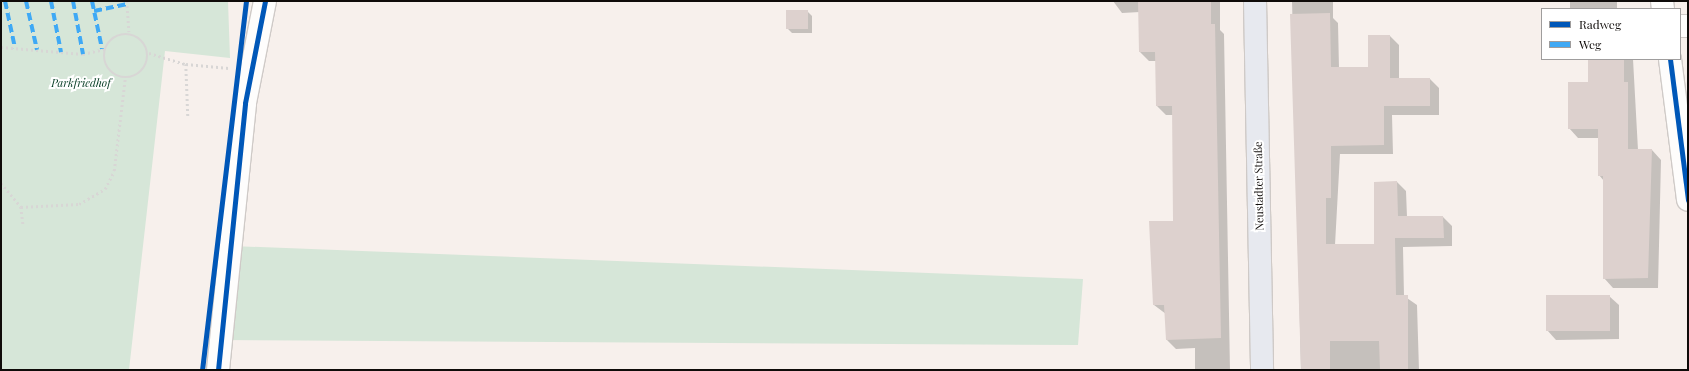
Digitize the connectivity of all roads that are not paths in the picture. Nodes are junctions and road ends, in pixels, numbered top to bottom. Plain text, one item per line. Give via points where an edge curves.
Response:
1 (1255, 1) edge
2 (261, 7) edge
3 (1670, 60) edge
4 (1688, 200) edge
5 (218, 370) edge
6 (1262, 370) edge

1 - 6 main road, Neustadter Straße
2 - 5 street via 245,103
3 - 4 street

